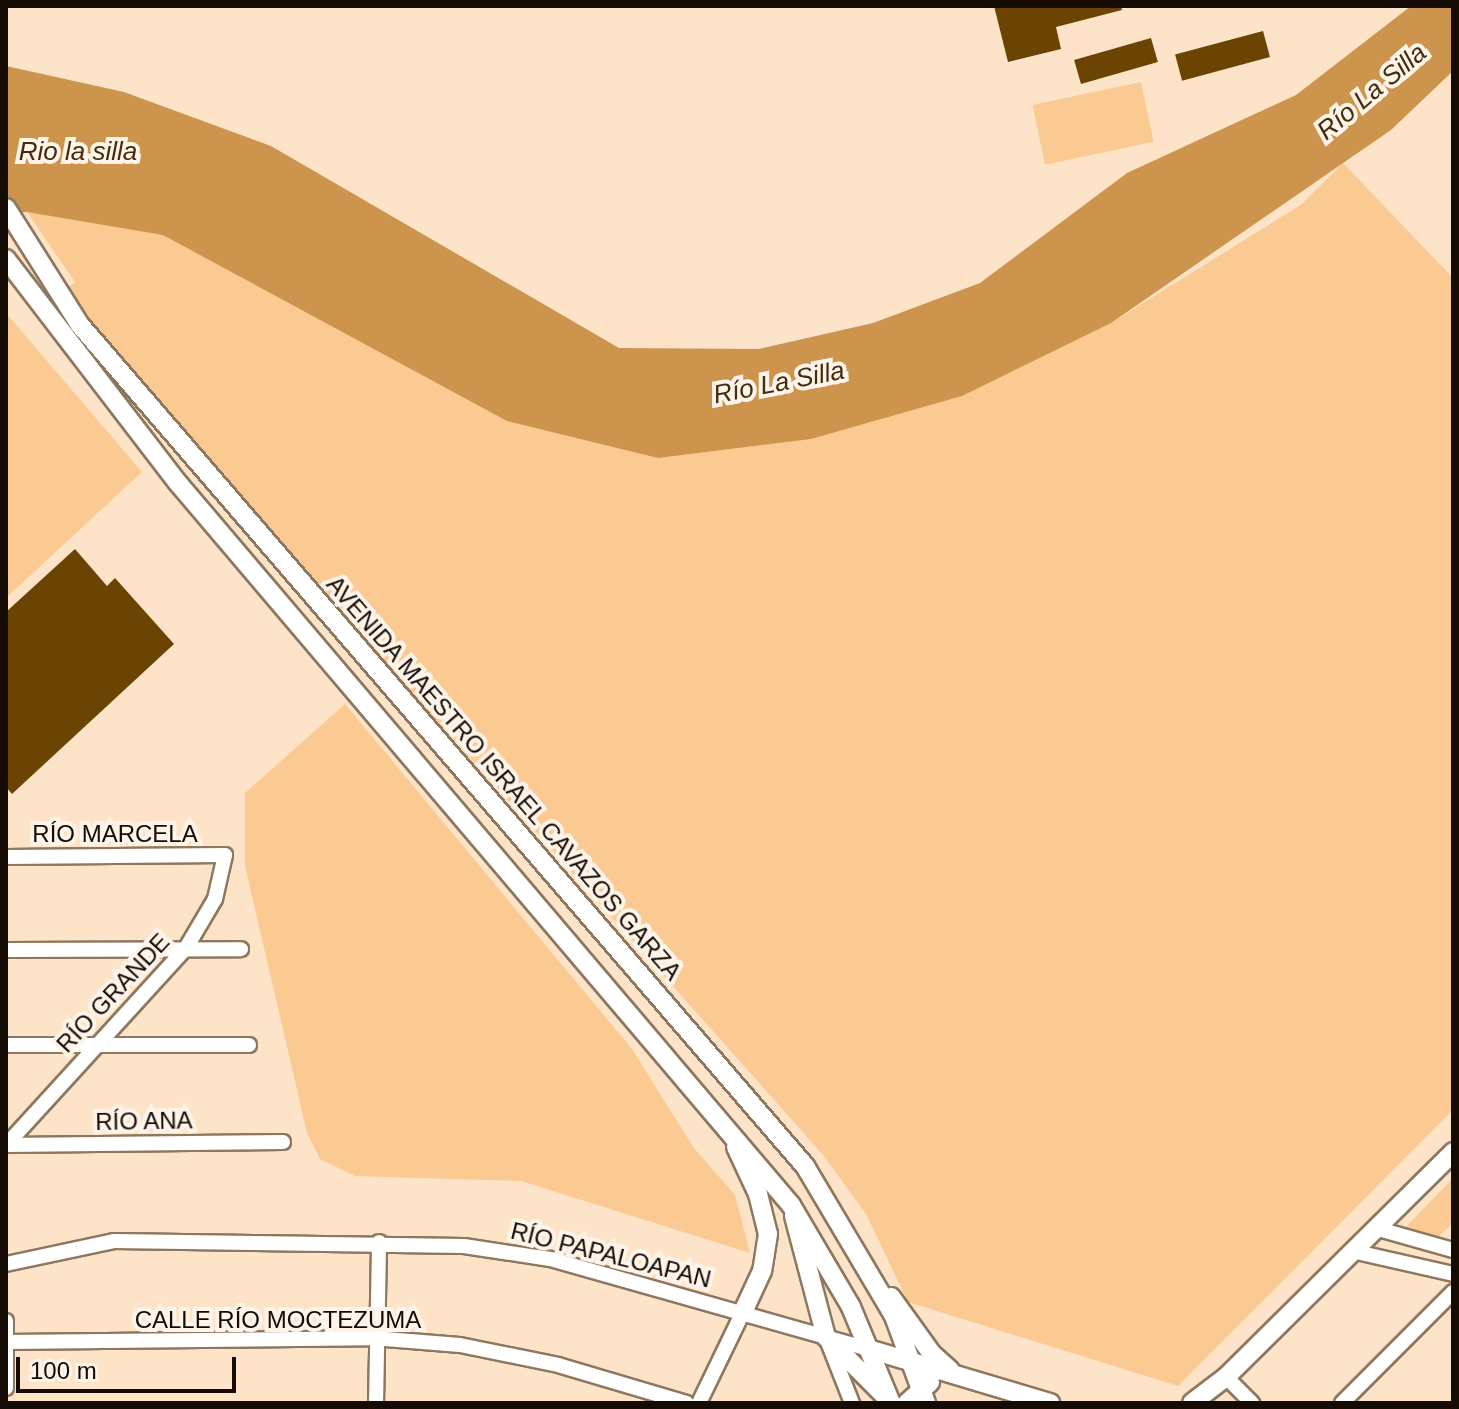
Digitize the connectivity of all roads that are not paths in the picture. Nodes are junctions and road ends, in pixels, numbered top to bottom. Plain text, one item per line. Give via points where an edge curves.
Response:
1 (6, 208) edge
2 (6, 259) edge
3 (142, 438) junction
4 (190, 450) junction
5 (476, 831) junction
6 (225, 855) joint
7 (6, 857) edge
8 (540, 858) junction
9 (186, 948) junction
10 (241, 949) dead end
11 (6, 950) edge
12 (95, 1044) junction
13 (6, 1045) edge
14 (249, 1045) dead end
15 (726, 1126) junction
16 (283, 1142) dead end
17 (6, 1145) edge
18 (1453, 1152) edge
19 (791, 1205) junction
20 (1375, 1228) junction
21 (379, 1242) junction
22 (1453, 1250) edge
23 (1352, 1251) junction
24 (6, 1264) edge
25 (1453, 1274) edge
26 (880, 1290) junction
27 (1453, 1292) edge
28 (742, 1314) junction
29 (6, 1321) edge
30 (826, 1337) junction
31 (373, 1338) junction
32 (7, 1342) edge
33 (872, 1350) junction
34 (914, 1362) junction
35 (959, 1377) junction
36 (1226, 1377) junction
37 (6, 1388) edge
38 (924, 1395) edge
39 (376, 1403) edge
40 (686, 1403) edge
41 (699, 1403) edge
42 (852, 1403) edge
43 (890, 1403) edge
44 (907, 1403) edge
45 (1050, 1403) edge
46 (1192, 1403) edge
47 (1252, 1403) edge
48 (1342, 1403) edge

1 - 4 main road, AVENIDA MAESTRO ISRAEL CAVAZOS GARZA via 80,325
2 - 3 main road
3 - 4 main road via 157,433
3 - 5 main road
4 - 8 main road, AVENIDA MAESTRO ISRAEL CAVAZOS GARZA
5 - 8 main road via 517,862 533,864
5 - 15 main road
6 - 7 street, RÍO MARCELA
6 - 9 street, RÍO GRANDE via 215,899
8 - 26 main road, AVENIDA MAESTRO ISRAEL CAVAZOS GARZA via 805,1166
9 - 10 street
9 - 11 street
9 - 12 street, RÍO GRANDE
12 - 13 street
12 - 14 street
12 - 17 street, RÍO GRANDE
15 - 19 main road
15 - 28 main road via 758,1194 768,1234 762,1271
16 - 17 street, RÍO ANA
18 - 20 main road
19 - 30 main road
19 - 33 main road
20 - 22 street
20 - 23 main road
21 - 24 street, RÍO PAPALOAPAN via 114,1241
21 - 28 street, RÍO PAPALOAPAN via 464,1246 550,1259
21 - 31 street
23 - 25 street
23 - 36 main road
26 - 34 main road, AVENIDA MAESTRO ISRAEL CAVAZOS GARZA
26 - 35 main road via 906,1312 932,1354
27 - 48 street
28 - 30 street, RÍO PAPALOAPAN
28 - 41 street
29 - 32 street
30 - 33 street, RÍO PAPALOAPAN
30 - 42 street
30 - 43 main road
31 - 32 street, CALLE RÍO MOCTEZUMA
31 - 39 street
31 - 40 street, CALLE RÍO MOCTEZUMA via 501,1352
32 - 37 street
33 - 34 main road, RÍO PAPALOAPAN
33 - 43 main road
34 - 35 main road, RÍO PAPALOAPAN
34 - 38 main road, AVENIDA MAESTRO ISRAEL CAVAZOS GARZA
35 - 38 main road
35 - 45 main road, RÍO PAPALOAPAN
36 - 46 main road
36 - 47 street
38 - 44 main road

